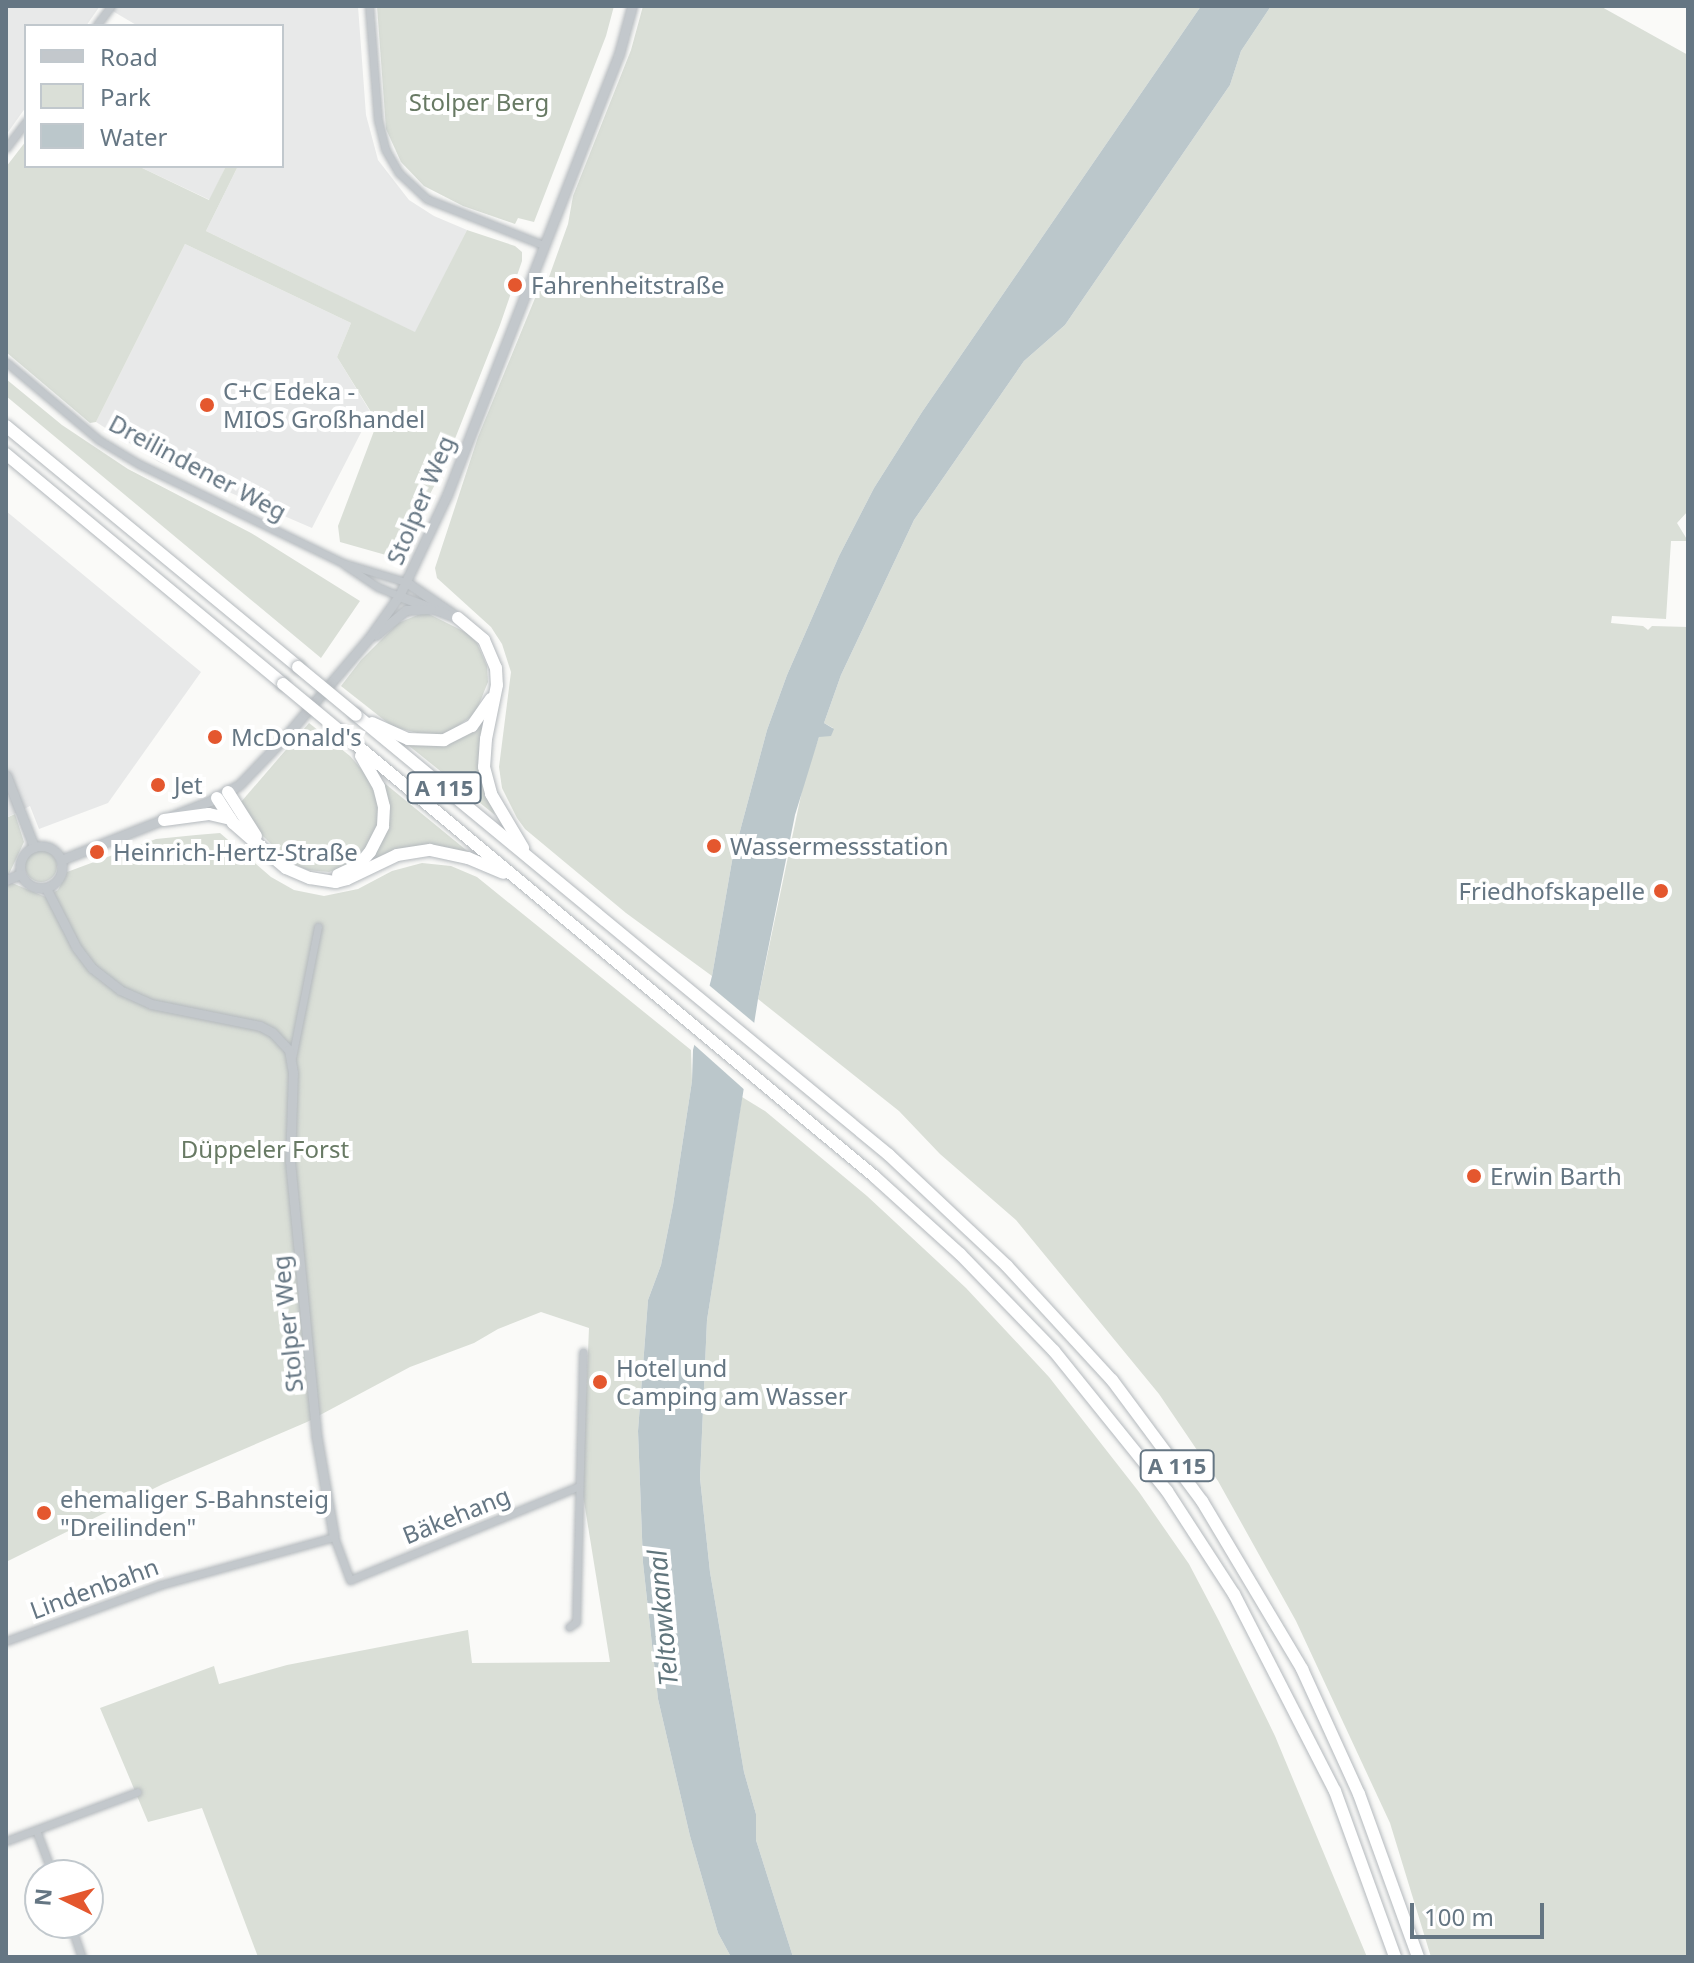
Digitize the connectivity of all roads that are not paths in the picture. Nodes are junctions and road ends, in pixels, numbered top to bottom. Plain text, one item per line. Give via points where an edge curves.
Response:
1 (111, 6) edge
2 (369, 6) edge
3 (632, 6) edge
4 (98, 24) edge
5 (24, 124) edge
6 (6, 148) edge
7 (543, 245) junction
8 (6, 362) edge
9 (6, 426) edge
10 (6, 454) edge
11 (343, 563) junction
12 (406, 582) junction
13 (399, 596) junction
14 (431, 609) junction
15 (458, 618) junction
16 (369, 638) junction
17 (497, 685) junction
18 (356, 715) junction
19 (346, 736) junction
20 (6, 775) edge
21 (222, 795) junction
22 (230, 819) junction
23 (164, 820) junction
24 (34, 847) junction
25 (267, 852) junction
26 (61, 860) junction
27 (532, 860) junction
28 (21, 874) junction
29 (517, 879) junction
30 (6, 880) edge
31 (324, 881) junction
32 (46, 888) junction
33 (318, 927) dead end
34 (292, 1060) junction
35 (583, 1352) dead end
36 (577, 1487) junction
37 (334, 1537) junction
38 (350, 1580) joint
39 (569, 1627) dead end
40 (6, 1641) edge
41 (137, 1792) dead end
42 (36, 1830) junction
43 (6, 1841) edge
44 (47, 1859) edge
45 (1395, 1957) edge
46 (1418, 1957) edge

1 - 4 street
2 - 7 street via 378,120 385,149 399,173 427,199
3 - 7 street, Stolper Weg via 619,54
5 - 6 street
7 - 12 street, Stolper Weg via 447,495
8 - 11 street, Dreilindener Weg via 99,440 139,464
9 - 18 highway, A 115, bridge
10 - 19 highway, A 115, bridge
11 - 12 street, Dreilindener Weg
11 - 13 street, Dreilindener Weg
12 - 13 street, Stolper Weg
12 - 15 street
13 - 14 street
13 - 16 street, Stolper Weg
14 - 15 street
14 - 16 street via 406,610
15 - 17 highway via 484,640
16 - 21 street, Stolper Weg via 268,756
17 - 18 highway via 472,726 444,740 408,739
17 - 27 highway via 484,767 501,814
18 - 27 highway, A 115
19 - 29 highway, A 115
19 - 31 highway via 379,787 383,826 359,865
20 - 24 street
21 - 22 highway
21 - 23 street, Stolper Weg
21 - 25 highway
22 - 23 highway via 209,814
22 - 25 highway
23 - 26 street, Stolper Weg
24 - 26 street via 50,848
24 - 28 street via 21,861
25 - 31 highway via 286,868
26 - 32 street via 58,880
27 - 46 highway, A 115 via 928,1190 1112,1380 1202,1501 1302,1669 1373,1828
28 - 30 street
28 - 32 street via 28,884
29 - 31 highway via 468,858 430,850 397,855 347,879
29 - 45 highway, A 115 via 778,1093 924,1221 1020,1313 1091,1394 1167,1491 1234,1594 1335,1791
32 - 34 street via 76,947 120,990 151,1004 260,1026 283,1041
33 - 34 street, Stolper Weg
34 - 37 street, Stolper Weg via 290,1161 322,1478
35 - 36 street
36 - 38 street, Bäkehang
36 - 39 street via 576,1622
37 - 38 street, Stolper Weg
37 - 40 street, Lindenbahn via 160,1585
41 - 42 street
42 - 43 street
42 - 44 street

